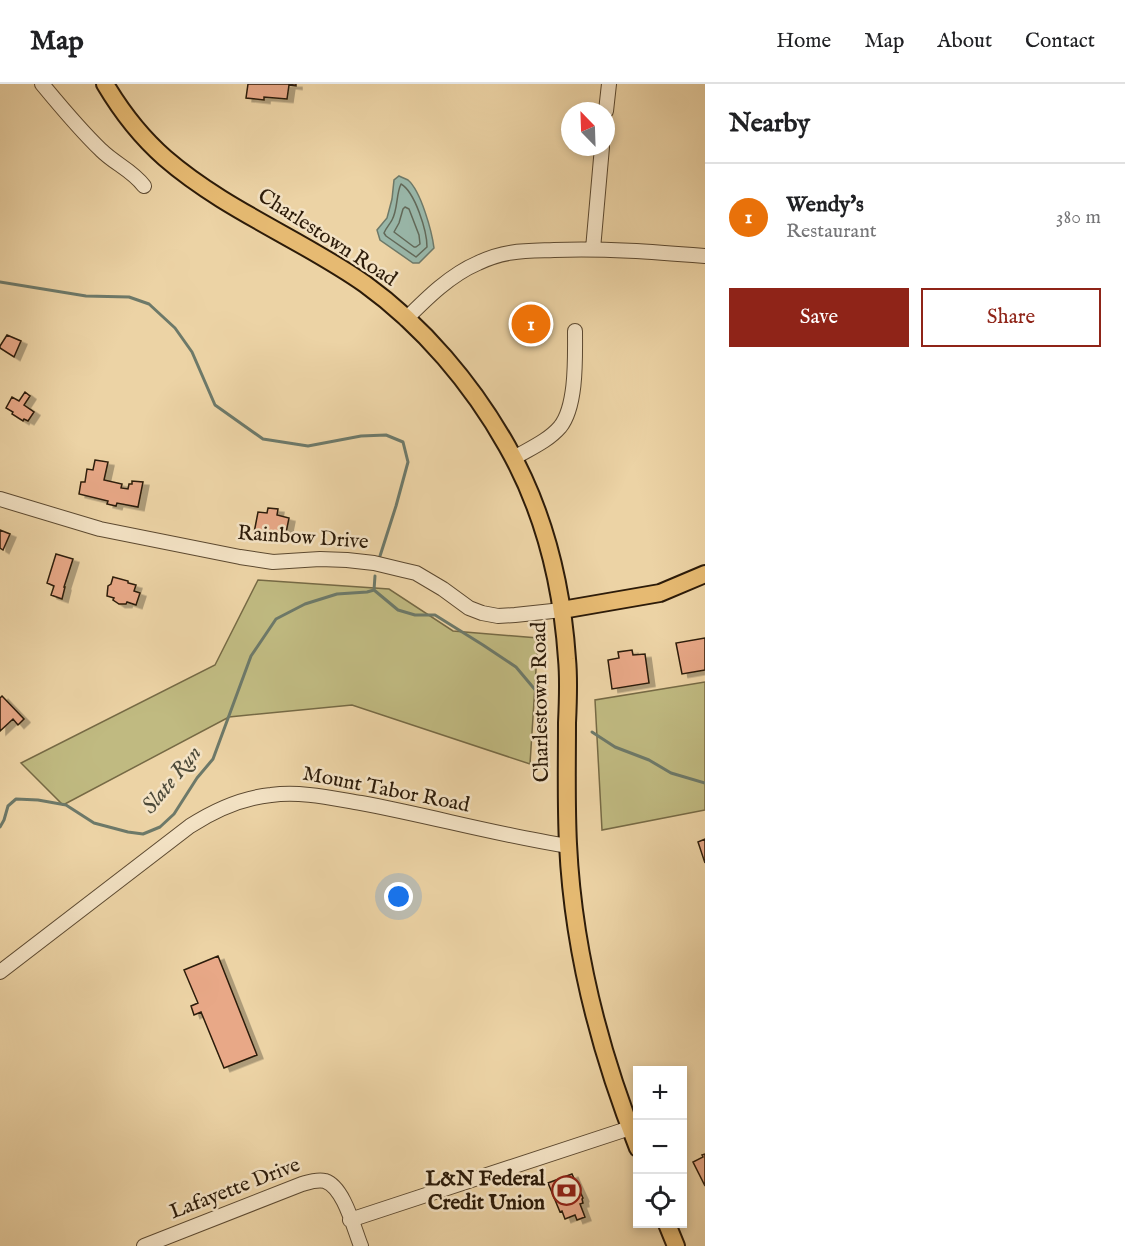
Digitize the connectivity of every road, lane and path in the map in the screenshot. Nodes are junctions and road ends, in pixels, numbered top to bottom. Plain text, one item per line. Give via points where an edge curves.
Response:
1 (42, 84) edge
2 (105, 84) edge
3 (609, 84) edge
4 (607, 102) edge
5 (601, 156) edge
6 (144, 186) dead end
7 (593, 249) junction
8 (705, 255) edge
9 (406, 319) junction
10 (575, 332) dead end
11 (514, 458) junction
12 (0, 500) edge
13 (705, 574) edge
14 (562, 610) junction
15 (568, 846) junction
16 (0, 972) edge
17 (630, 1128) junction
18 (633, 1136) edge
19 (350, 1220) junction
20 (669, 1228) edge
21 (144, 1246) edge
22 (361, 1246) edge
23 (676, 1246) edge

1 - 6 street via 87,136
2 - 9 main road, Charlestown Road via 144,138 185,174 363,283
3 - 4 street
5 - 7 street
7 - 8 street
7 - 9 street via 496,255 455,275
9 - 11 main road, Charlestown Road via 455,368
10 - 11 street via 575,374 564,420 547,438
11 - 14 main road, Charlestown Road via 541,523
12 - 14 street, Rainbow Drive via 100,529 240,557 273,562 320,559 374,563 416,573 482,613 498,616
13 - 14 main road via 660,592
14 - 15 main road, Charlestown Road via 568,668
15 - 16 street, Mount Tabor Road via 313,794 248,798 190,826
15 - 17 main road, Charlestown Road via 573,912 587,984
17 - 18 main road, Charlestown Road
17 - 19 street
19 - 21 street, Lafayette Drive via 333,1185 310,1181
19 - 22 street
20 - 23 main road

